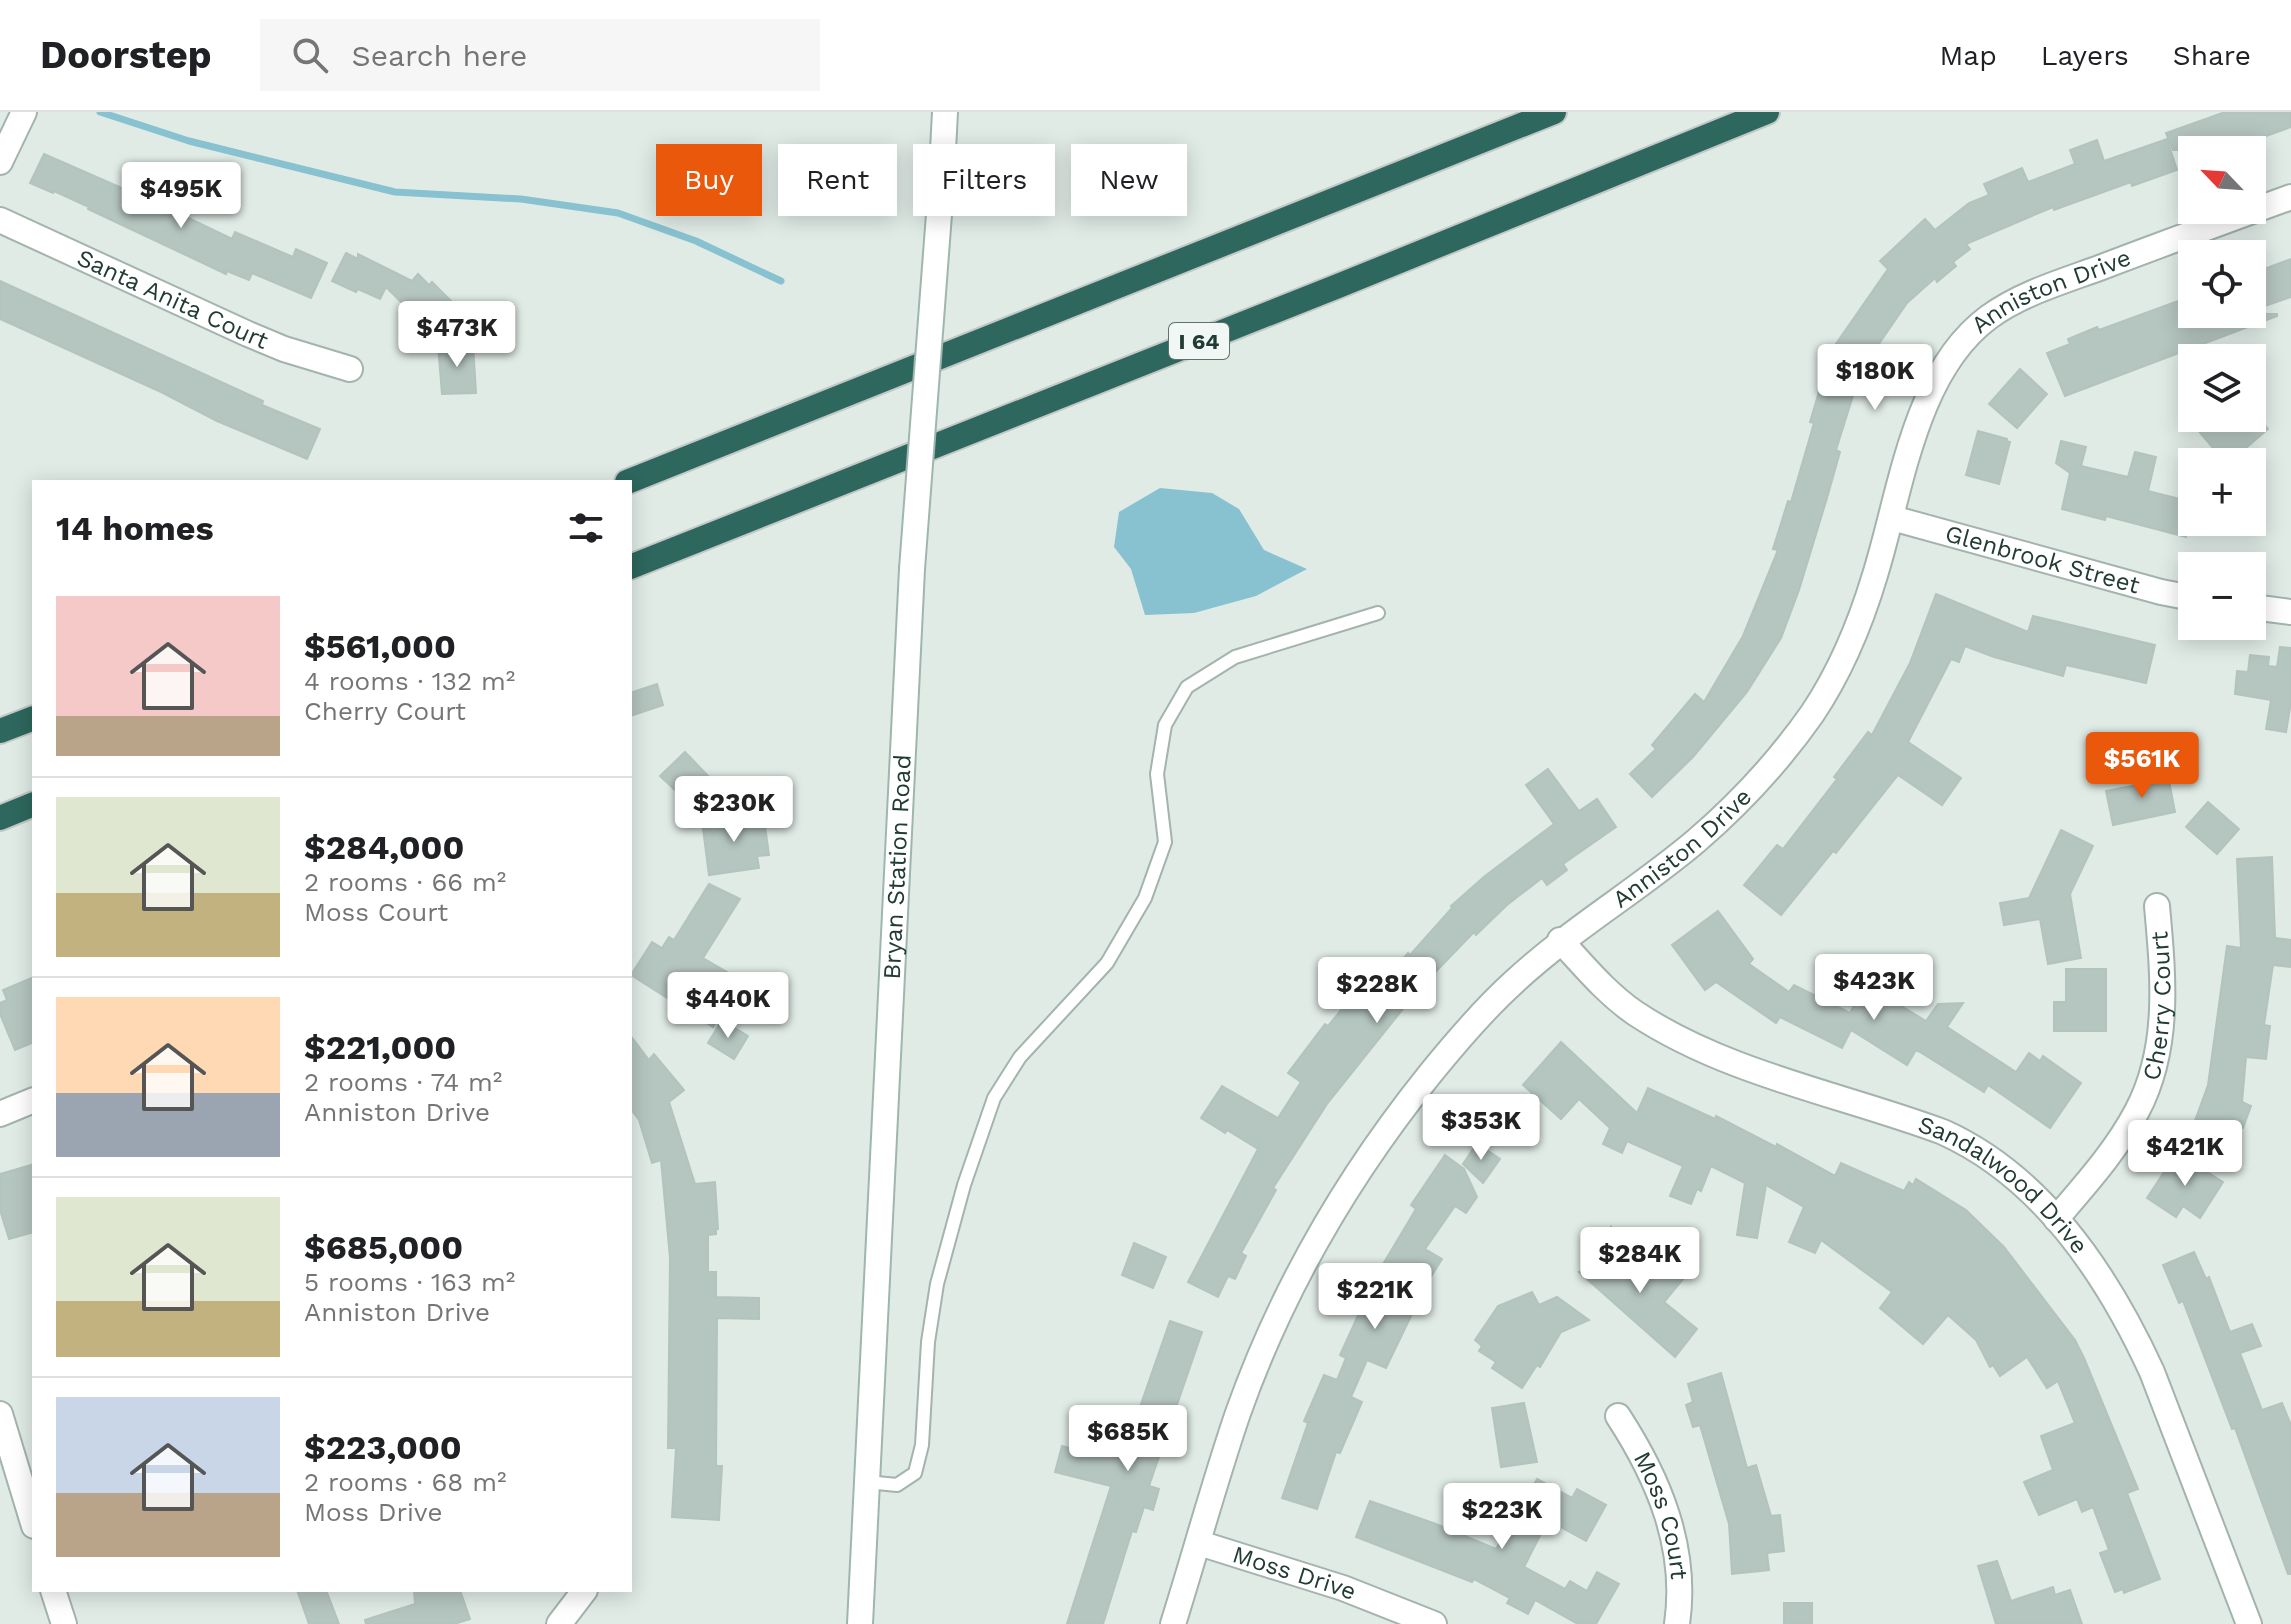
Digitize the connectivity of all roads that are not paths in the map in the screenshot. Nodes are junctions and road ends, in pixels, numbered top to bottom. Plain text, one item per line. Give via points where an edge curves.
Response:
1 (24, 112) edge
2 (945, 112) edge
3 (1554, 112) edge
4 (1767, 112) edge
5 (0, 162) edge
6 (2291, 197) edge
7 (0, 220) edge
8 (350, 369) dead end
9 (632, 480) edge
10 (1892, 518) junction
11 (632, 566) edge
12 (2178, 595) edge
13 (2266, 609) edge
14 (2291, 612) edge
15 (1378, 613) dead end
16 (32, 719) edge
17 (0, 731) edge
18 (32, 805) edge
19 (0, 818) edge
20 (2157, 906) dead end
21 (1560, 940) junction
22 (32, 1101) edge
23 (0, 1114) edge
24 (2056, 1219) junction
25 (0, 1414) edge
26 (1618, 1416) dead end
27 (867, 1482) junction
28 (32, 1519) edge
29 (1199, 1543) junction
30 (54, 1592) edge
31 (583, 1592) edge
32 (2241, 1622) edge
33 (64, 1624) edge
34 (559, 1624) edge
35 (860, 1624) edge
36 (1173, 1624) edge
37 (1434, 1624) edge
38 (1677, 1624) edge

1 - 5 street
2 - 27 street, Bryan Station Road, bridge via 912,569
3 - 9 highway
4 - 11 highway, I 64
6 - 10 street, Anniston Drive via 2031,293 1989,317 1959,345 1937,378
7 - 8 street, Santa Anita Court via 248,334
10 - 12 street, Glenbrook Street
10 - 21 street, Anniston Drive via 1858,628 1838,672 1794,737 1737,803 1693,843
13 - 14 street
15 - 27 lane via 1235,657 1187,687 1172,712 1157,774 1165,842 1145,898 1107,963 1020,1057 994,1098 937,1284 915,1473 897,1485
16 - 17 highway
18 - 19 highway
20 - 24 street, Cherry Court via 2163,1009 2150,1080 2105,1160
21 - 24 street, Sandalwood Drive via 1598,983 1670,1034 1767,1074 1970,1144
21 - 29 street, Anniston Drive via 1456,1042 1389,1127 1324,1224 1263,1347
22 - 23 street
24 - 32 street, Sandalwood Drive via 2094,1266 2152,1372
25 - 28 street
26 - 38 street, Moss Court via 1656,1479 1667,1515 1677,1556
27 - 35 street, Bryan Station Road
29 - 36 street, Anniston Drive
29 - 37 street, Moss Drive via 1343,1588
30 - 33 street
31 - 34 street

